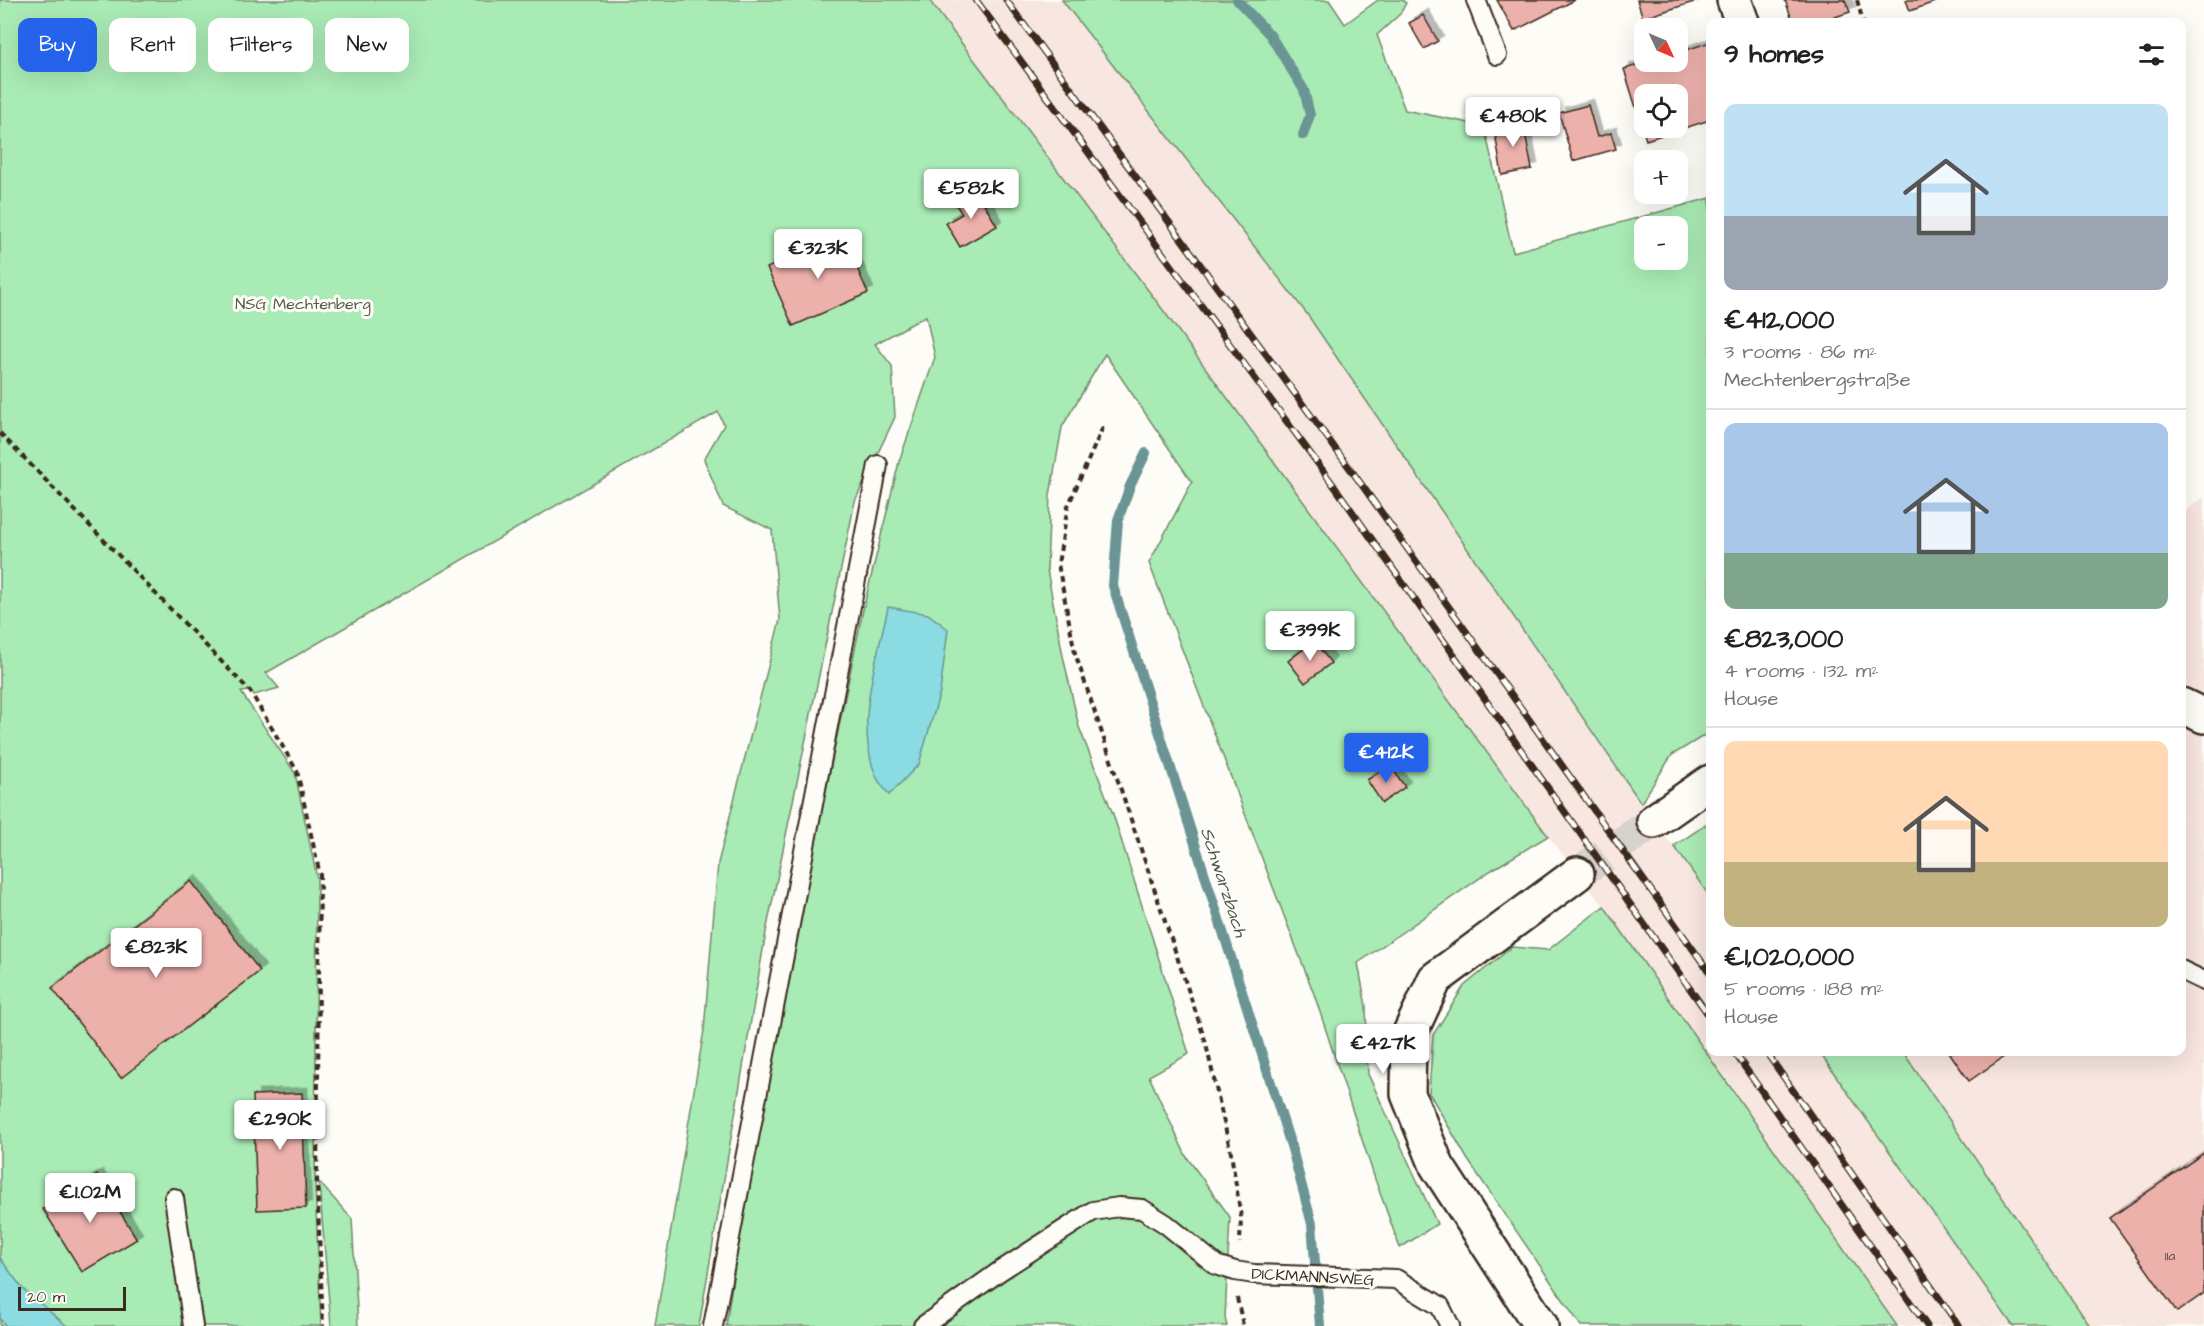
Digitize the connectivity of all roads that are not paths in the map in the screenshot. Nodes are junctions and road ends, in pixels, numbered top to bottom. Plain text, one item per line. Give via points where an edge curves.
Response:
1 (1476, 0) edge
2 (1734, 0) edge
3 (1741, 18) edge
4 (1497, 55) dead end
5 (878, 465) dead end
6 (2186, 707) edge
7 (2204, 716) edge
8 (1706, 785) edge
9 (1654, 821) tunnel mouth
10 (1577, 874) tunnel mouth
11 (2186, 972) edge
12 (2204, 981) edge
13 (174, 1198) dead end
14 (193, 1326) edge
15 (713, 1326) edge
16 (923, 1326) edge
17 (1450, 1326) edge
18 (1541, 1326) edge

1 - 4 lane
2 - 3 street
5 - 15 lane
6 - 7 street
8 - 9 street
10 - 18 street via 1435,980 1408,1035 1408,1094 1437,1166
11 - 12 lane
13 - 14 lane
16 - 17 lane, DICKMANNSWEG via 1093,1211 1119,1207 1142,1209 1216,1265 1235,1271 1396,1279 1440,1306

